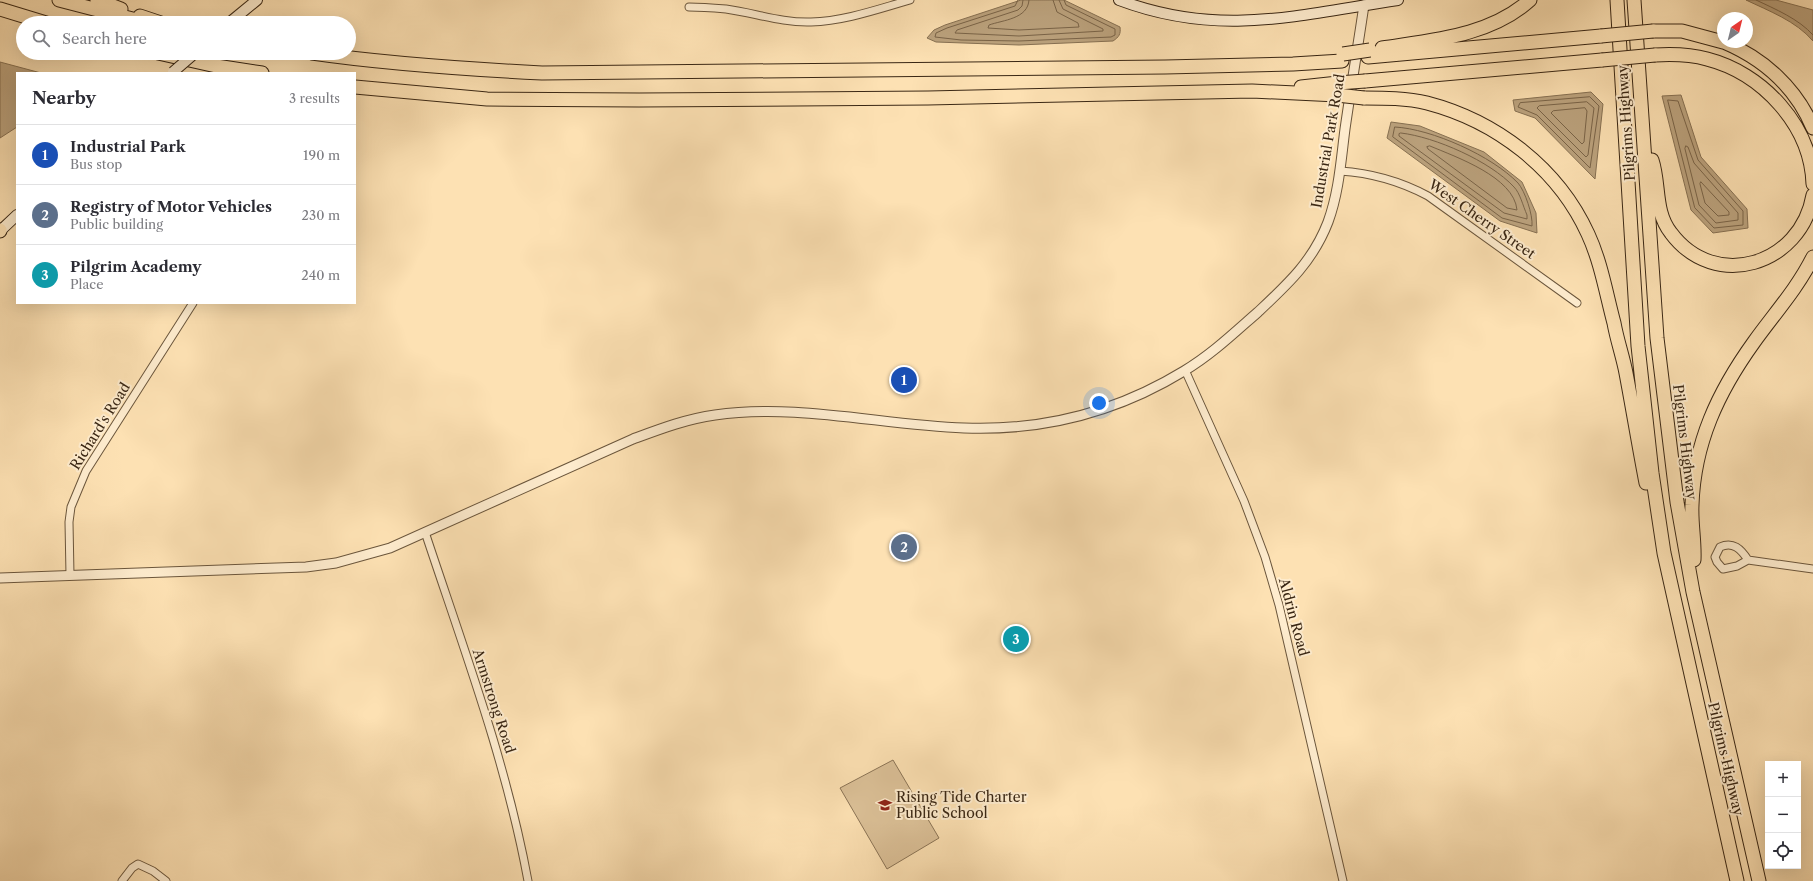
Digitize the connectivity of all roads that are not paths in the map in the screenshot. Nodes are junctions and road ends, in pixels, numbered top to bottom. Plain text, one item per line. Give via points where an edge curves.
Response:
1 (59, 0) edge
2 (97, 0) edge
3 (257, 0) edge
4 (910, 0) edge
5 (1120, 0) edge
6 (1398, 0) edge
7 (1530, 0) edge
8 (1616, 0) edge
9 (1634, 0) edge
10 (1365, 2) edge
11 (689, 6) dead end
12 (0, 9) edge
13 (23, 16) edge
14 (121, 16) edge
15 (142, 16) edge
16 (238, 16) edge
17 (0, 18) edge
18 (16, 22) edge
19 (1717, 40) edge
20 (1736, 48) edge
21 (1369, 54) junction
22 (356, 59) edge
23 (187, 60) edge
24 (189, 60) edge
25 (173, 72) edge
26 (255, 72) edge
27 (356, 87) edge
28 (1338, 89) junction
29 (1813, 128) edge
30 (1643, 134) junction
31 (1340, 170) junction
32 (1813, 184) edge
33 (1813, 195) edge
34 (16, 216) edge
35 (0, 231) edge
36 (1813, 258) edge
37 (1577, 303) dead end
38 (192, 304) edge
39 (1185, 370) junction
40 (425, 532) junction
41 (1664, 552) junction
42 (1748, 560) junction
43 (1813, 569) edge
44 (70, 576) junction
45 (0, 578) edge
46 (1693, 592) junction
47 (122, 881) edge
48 (166, 881) edge
49 (528, 881) edge
50 (1343, 881) edge
51 (1737, 881) edge
52 (1759, 881) edge

1 - 14 highway
2 - 15 highway
3 - 16 main road
4 - 11 street via 859,14 811,22 787,21 726,9
5 - 10 main road via 1158,13 1225,22 1278,19
6 - 10 main road
7 - 21 highway via 1511,16 1482,28
8 - 41 highway, Pilgrims Highway via 1638,346
9 - 30 highway, Pilgrims Highway
10 - 31 street, Industrial Park Road
12 - 13 highway
17 - 18 highway
19 - 21 highway, bridge via 1688,32 1653,31
20 - 29 highway via 1751,56 1778,77 1801,105
21 - 22 highway, bridge via 1293,64 1165,67 542,73 466,70
23 - 25 main road, bridge
24 - 26 highway
27 - 28 highway via 487,99 639,100 928,98
28 - 32 highway, bridge via 1365,81 1655,55 1684,55 1707,59 1739,71 1780,104 1796,128 1808,157
28 - 41 highway, bridge via 1364,98 1426,103 1451,111 1509,140 1533,158 1556,183 1588,233 1602,273 1626,372 1651,514
30 - 33 highway via 1653,164 1665,226 1682,246 1705,260 1743,265 1774,254 1791,241 1804,224
30 - 46 highway, Pilgrims Highway via 1663,395 1677,502
31 - 37 street, West Cherry Street via 1382,176 1428,196
31 - 39 street, Industrial Park Road via 1333,205 1321,238 1305,264 1281,291 1230,337
34 - 35 main road
36 - 46 highway via 1799,282 1732,372 1706,429 1693,485
38 - 44 street, Richard's Road via 86,471 71,507
39 - 40 street, Industrial Park Road via 1155,388 1110,407 1071,419 1027,426 964,428 786,412 742,412 698,418 633,438
39 - 50 street, Aldrin Road via 1244,501 1265,557 1279,605
40 - 44 street, Industrial Park Road via 390,548 316,567
40 - 49 street, Armstrong Road via 492,735 514,813
41 - 51 highway, Pilgrims Highway
42 - 42 street via 1723,569 1715,557 1720,547 1726,544 1733,545 1744,553
42 - 43 street
44 - 45 street, Industrial Park Road
46 - 52 highway, Pilgrims Highway
47 - 48 street via 138,864

